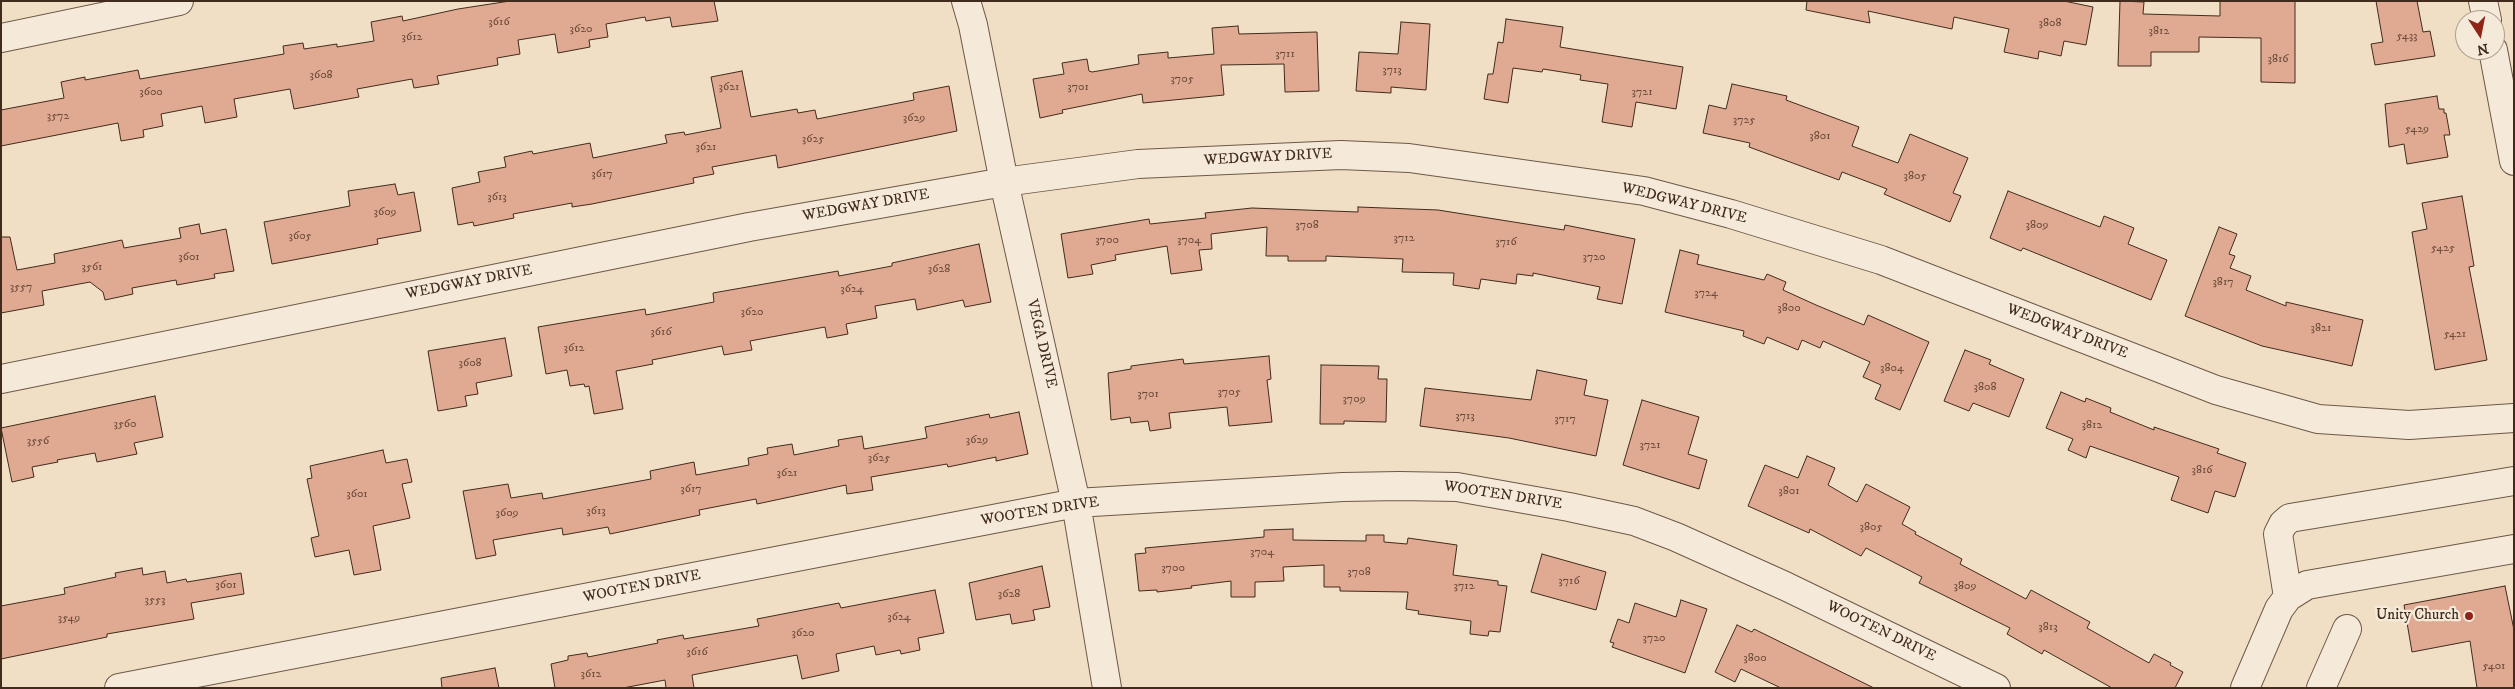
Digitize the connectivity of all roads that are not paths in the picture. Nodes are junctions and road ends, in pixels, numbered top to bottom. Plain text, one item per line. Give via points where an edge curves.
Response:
1 (179, 1) edge
2 (966, 1) edge
3 (1, 38) edge
4 (2495, 60) edge
5 (2514, 161) edge
6 (1004, 182) junction
7 (1, 378) edge
8 (2514, 418) edge
9 (2514, 481) edge
10 (1076, 503) junction
11 (2514, 549) edge
12 (2288, 597) junction
13 (2347, 629) dead end
14 (119, 688) edge
15 (1107, 688) edge
16 (1996, 688) edge
17 (2245, 688) edge
18 (2321, 688) edge

1 - 3 street
2 - 6 street, VEGA DRIVE
4 - 5 street
6 - 7 street, WEDGWAY DRIVE via 748,227
6 - 8 street, WEDGWAY DRIVE via 1138,164 1341,155 1409,158 1644,191 1882,260 2216,390 2318,419 2409,425
6 - 10 street, VEGA DRIVE
9 - 12 street via 2290,518 2282,524 2278,534
10 - 14 street, WOOTEN DRIVE
10 - 15 street, VEGA DRIVE
10 - 16 street, WOOTEN DRIVE via 1400,486 1457,487 1569,507 1634,522 1676,538 1785,586
11 - 12 street via 2307,585
12 - 17 street via 2279,609
13 - 18 street

